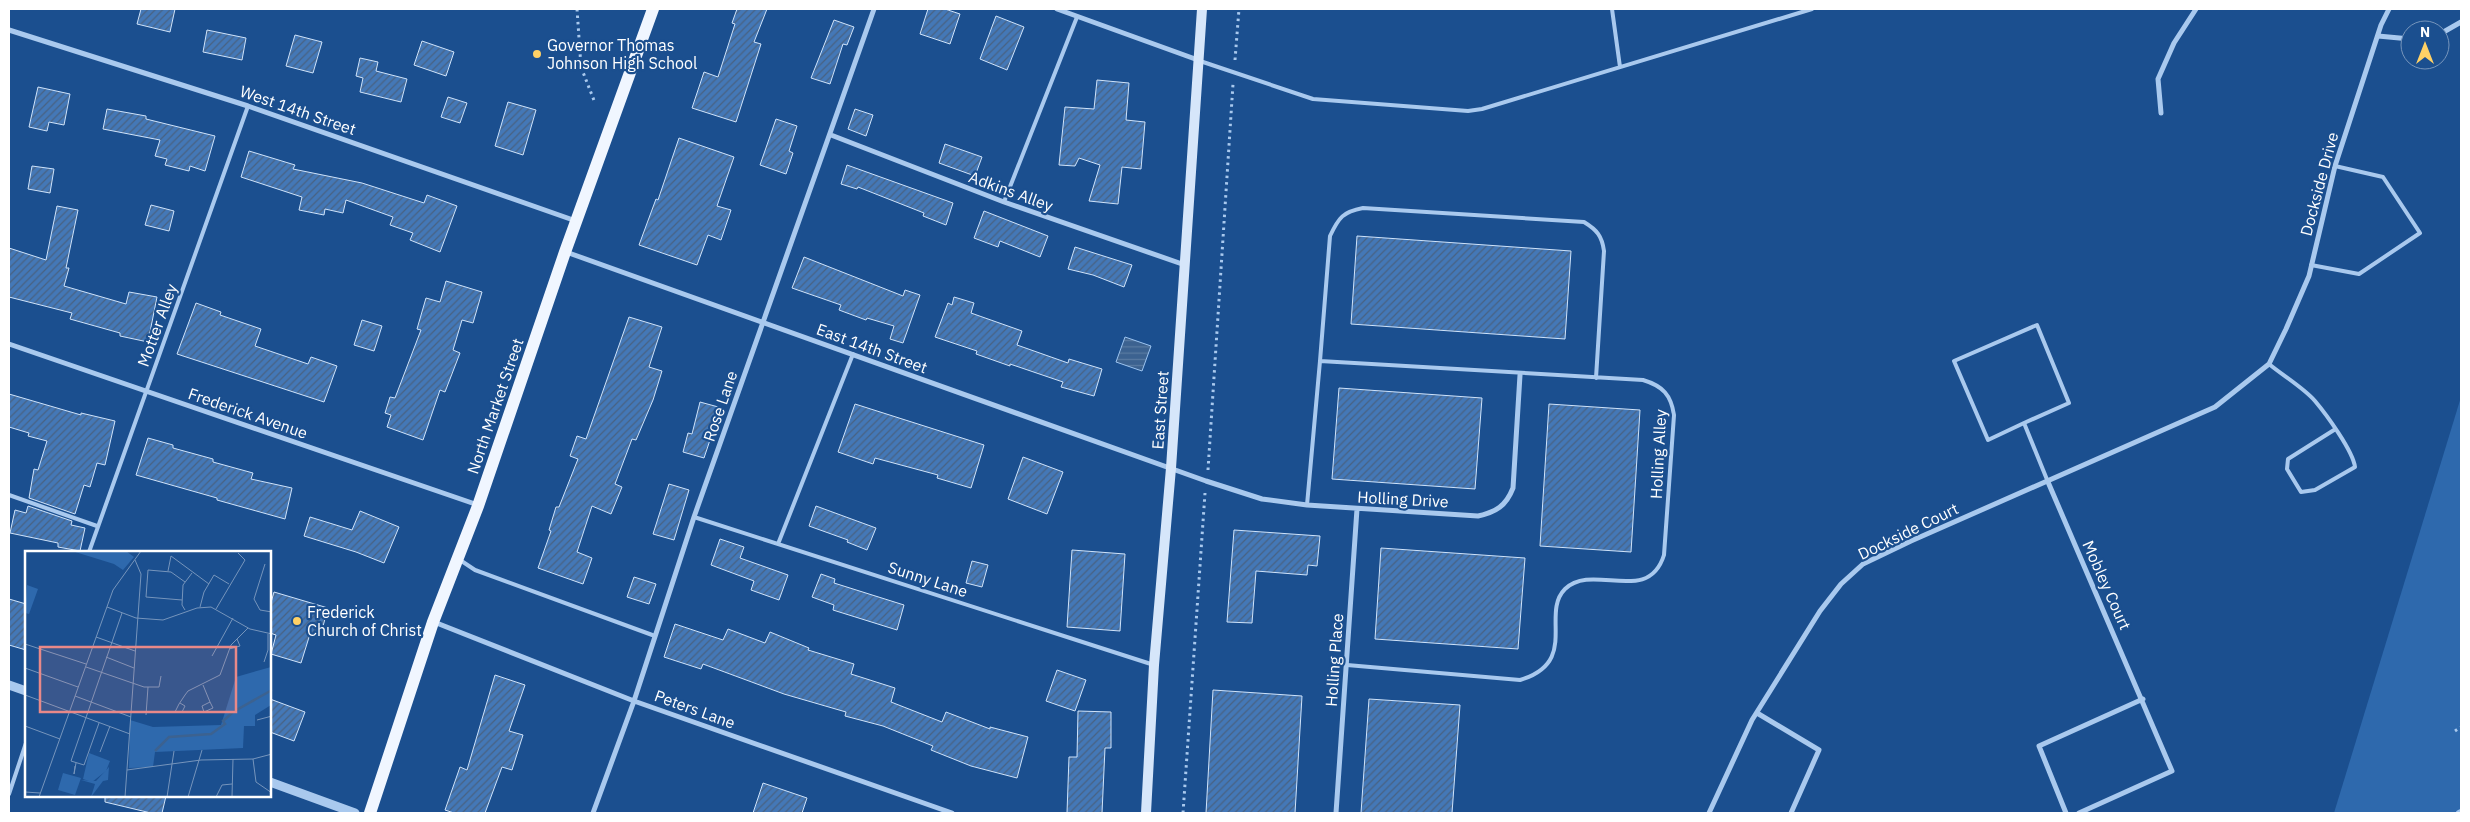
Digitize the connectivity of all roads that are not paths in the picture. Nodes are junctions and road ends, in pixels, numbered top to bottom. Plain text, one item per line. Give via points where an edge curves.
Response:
1 (653, 9) edge
2 (874, 9) edge
3 (1057, 9) edge
4 (1202, 9) edge
5 (1612, 9) edge
6 (1812, 9) edge
7 (2196, 9) edge
8 (2389, 9) edge
9 (1077, 17) junction
10 (2461, 22) edge
11 (2450, 28) edge
12 (9, 30) edge
13 (2378, 36) junction
14 (2400, 38) edge
15 (1198, 60) junction
16 (1620, 67) junction
17 (248, 106) junction
18 (2161, 113) dead end
19 (831, 135) junction
20 (2335, 166) junction
21 (1004, 202) junction
22 (576, 221) junction
23 (565, 252) junction
24 (2311, 265) junction
25 (1185, 266) junction
26 (763, 323) junction
27 (9, 344) edge
28 (853, 354) junction
29 (1320, 361) junction
30 (2269, 364) junction
31 (1520, 374) junction
32 (1596, 378) junction
33 (146, 392) junction
34 (2024, 423) junction
35 (2334, 430) junction
36 (1171, 468) junction
37 (2048, 482) junction
38 (9, 495) edge
39 (1308, 505) junction
40 (478, 506) junction
41 (1357, 509) junction
42 (694, 517) junction
43 (98, 526) junction
44 (778, 544) junction
45 (89, 551) edge
46 (458, 559) junction
47 (433, 622) junction
48 (655, 636) junction
49 (1154, 665) junction
50 (1347, 665) junction
51 (9, 685) edge
52 (25, 691) edge
53 (2143, 699) junction
54 (634, 701) junction
55 (1757, 713) junction
56 (25, 746) edge
57 (271, 782) edge
58 (9, 794) edge
59 (355, 813) edge
60 (370, 813) edge
61 (593, 813) edge
62 (952, 813) edge
63 (1146, 813) edge
64 (1336, 813) edge
65 (1710, 813) edge
66 (1791, 813) edge
67 (2066, 813) edge
68 (2079, 813) edge

1 - 22 main road, North Market Street
2 - 19 street, Rose Lane
3 - 9 street
4 - 15 main road, East Street
5 - 16 lane
6 - 16 lane
7 - 18 street via 2174,42 2158,79
8 - 13 street, Dockside Drive
9 - 15 street
9 - 21 lane
10 - 11 street
12 - 17 street, West 14th Street
13 - 14 street
13 - 20 street, Dockside Drive
15 - 16 lane via 1313,99 1468,111
15 - 25 main road, East Street
17 - 22 street, West 14th Street
17 - 33 lane, Motter Alley
19 - 21 street, Adkins Alley
19 - 26 street, Rose Lane
20 - 24 street, Dockside Drive
20 - 24 lane via 2383,177 2420,234 2359,274
21 - 25 street, Adkins Alley
22 - 23 main road, North Market Street
23 - 26 street, East 14th Street
23 - 40 main road, North Market Street
24 - 30 street, Dockside Drive
25 - 36 main road, East Street
26 - 28 street, East 14th Street
26 - 42 street, Rose Lane
27 - 33 street, Frederick Avenue
28 - 36 street, East 14th Street
28 - 44 lane
29 - 31 lane, Holling Alley
29 - 32 lane via 1330,236 1337,221 1348,211 1363,208 1584,222 1596,229 1604,251
29 - 39 lane
30 - 35 lane via 2314,400
30 - 37 street, Dockside Drive via 2215,407
31 - 32 lane, Holling Alley
31 - 41 street, Holling Drive via 1513,488 1502,507 1491,514 1478,516
32 - 50 lane, Holling Alley via 1643,380 1658,384 1672,401 1674,416 1664,555 1662,564 1653,575 1626,582 1590,580 1574,583 1564,590 1558,602 1554,653 1544,668 1520,680
33 - 40 street, Frederick Avenue
33 - 43 lane, Motter Alley
34 - 34 lane via 1988,440 1954,361 2037,325 2069,403
34 - 37 lane
35 - 35 lane via 2354,460 2355,467 2315,490 2300,492 2287,469 2288,459
36 - 39 street, Holling Drive via 1262,499
36 - 49 main road, East Street
37 - 53 street, Mobley Court
37 - 55 street, Dockside Court via 1863,564 1840,584 1820,611
38 - 43 lane
39 - 41 street, Holling Drive
40 - 46 main road, North Market Street
41 - 50 street, Holling Place
42 - 44 lane, Sunny Lane
42 - 48 street, Rose Lane
43 - 45 lane, Motter Alley
44 - 49 lane, Sunny Lane
46 - 47 main road, North Market Street
46 - 48 lane via 475,570
47 - 54 street, Peters Lane
47 - 60 main road, North Market Street
48 - 54 street, Rose Lane
49 - 63 main road, East Street
50 - 64 street, Holling Place
51 - 52 street
53 - 67 street via 2039,746
53 - 68 street, Mobley Court via 2172,771
54 - 61 street, Rose Lane
54 - 62 street, Peters Lane
55 - 65 street, Dockside Court
55 - 66 street via 1819,750
56 - 58 lane
57 - 59 street

